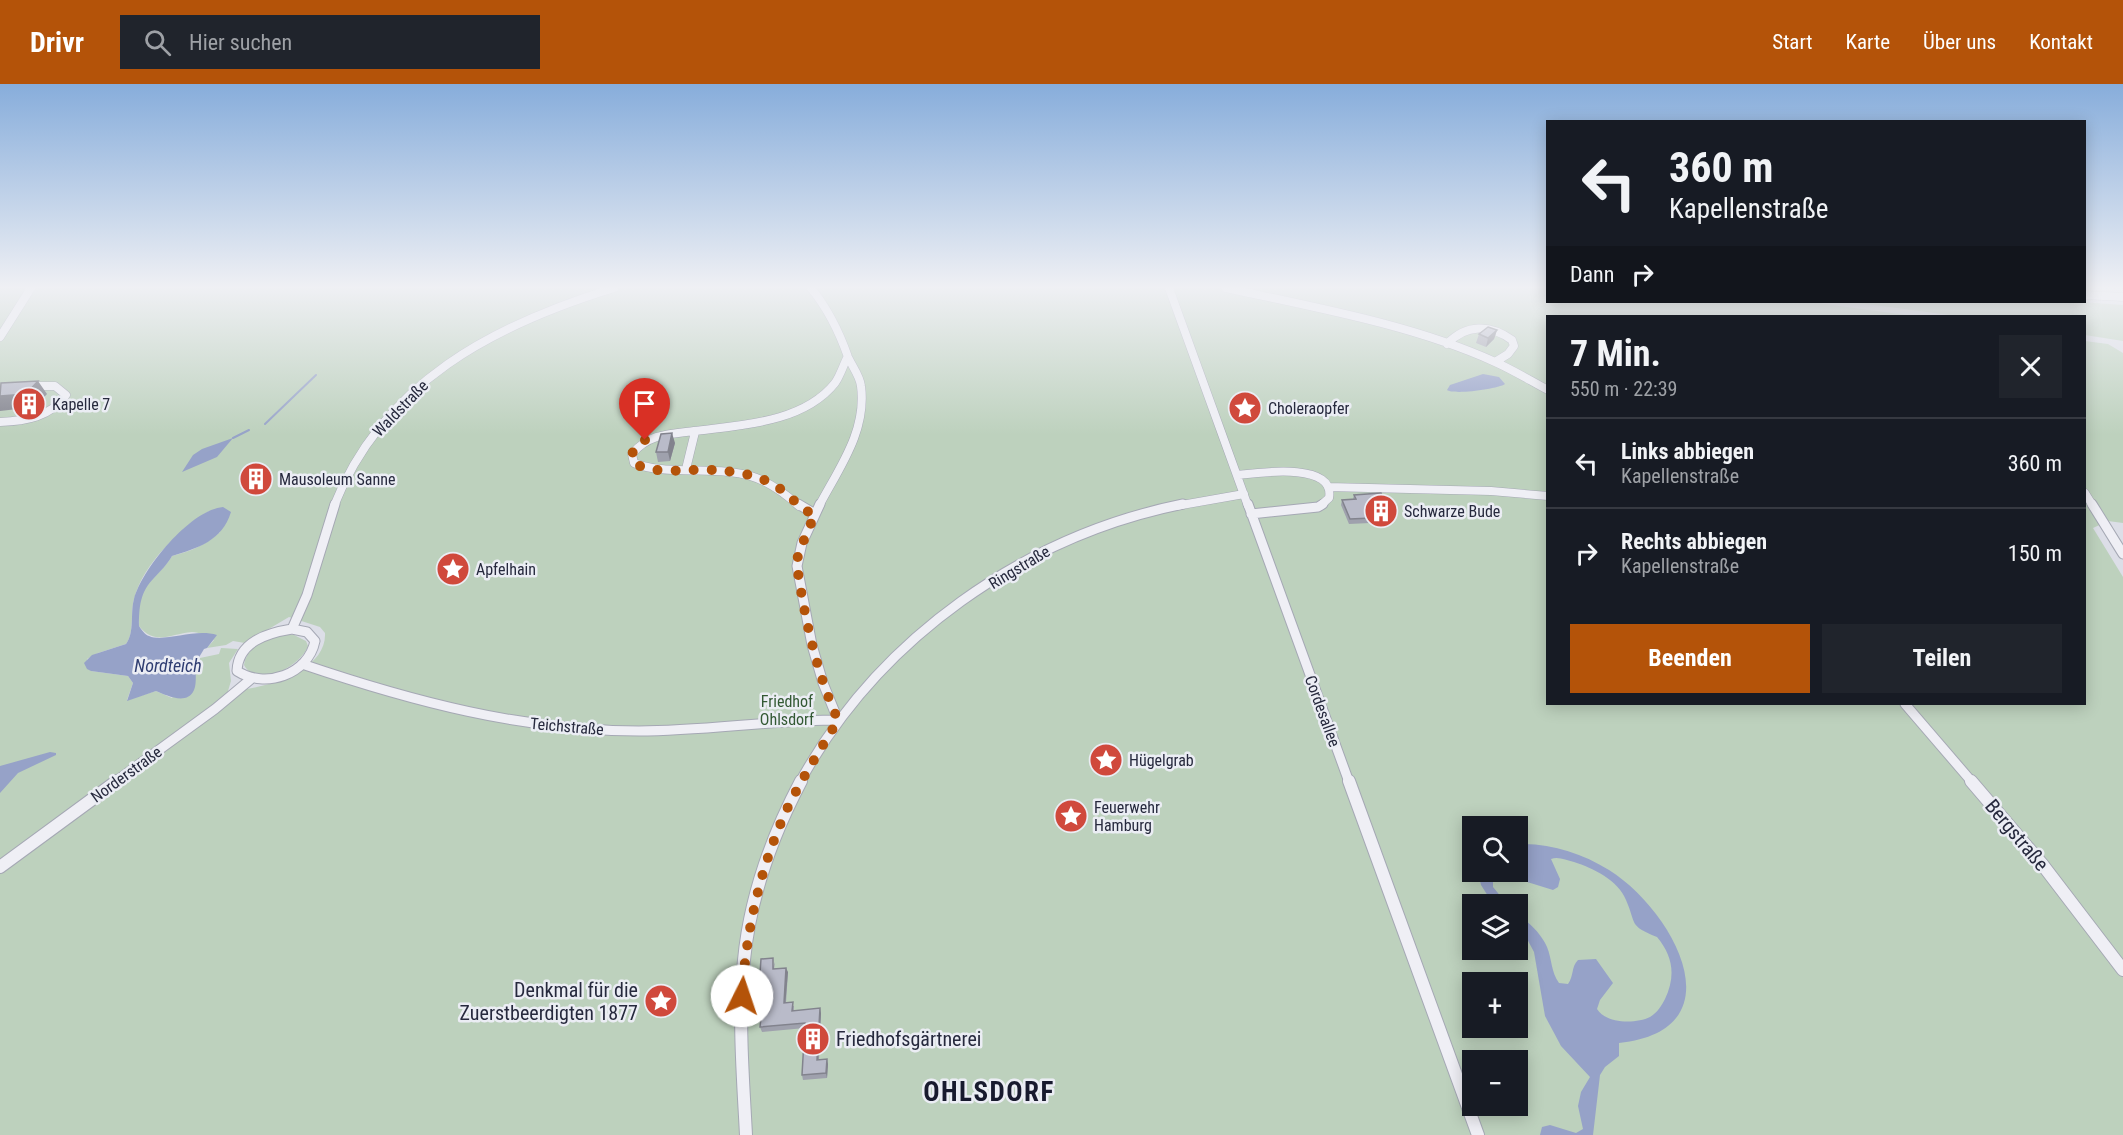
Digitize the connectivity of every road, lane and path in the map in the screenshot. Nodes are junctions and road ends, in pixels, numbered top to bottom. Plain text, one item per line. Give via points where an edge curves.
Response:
1 (489, 337) edge
2 (842, 337) edge
3 (1187, 337) edge
4 (1424, 337) edge
5 (1452, 337) edge
6 (1507, 337) edge
7 (1447, 344) junction
8 (848, 355) junction
9 (1495, 362) junction
10 (17, 389) edge
11 (1546, 389) edge
12 (0, 422) edge
13 (695, 432) junction
14 (686, 469) junction
15 (1237, 475) junction
16 (1328, 487) junction
17 (1244, 494) junction
18 (2086, 495) edge
19 (1546, 496) edge
20 (815, 514) junction
21 (1251, 514) junction
22 (2123, 554) edge
23 (292, 629) junction
24 (302, 664) junction
25 (251, 679) junction
26 (1906, 705) edge
27 (838, 720) junction
28 (0, 867) edge
29 (2123, 970) edge
30 (747, 1135) edge
31 (1478, 1135) edge

1 - 23 street, Waldstraße via 435,372 392,412 361,452 341,489
2 - 8 street
3 - 15 street, Cordesallee
4 - 7 street
5 - 7 street
6 - 9 street via 1514,346
7 - 9 street
8 - 13 street via 846,368 835,386 820,399 754,423
8 - 20 street via 861,384 859,422
9 - 11 street
10 - 12 street via 51,386 63,389 66,395 57,407 40,416
13 - 14 street
13 - 14 street via 651,438 638,445 632,454 634,463 641,468
14 - 20 street via 740,472 762,478
15 - 16 street via 1302,472
15 - 17 street, Cordesallee
16 - 19 street
16 - 21 street via 1327,502 1318,507
17 - 21 street, Cordesallee
17 - 27 street, Ringstraße via 1185,504 1127,520 1072,537 1040,553 993,580 937,621 889,664
18 - 22 street
20 - 27 street via 797,566 813,648
21 - 31 street, Cordesallee
23 - 24 street via 307,632 315,641 313,652
23 - 25 street via 272,633 245,649 236,664 237,671
24 - 25 street via 274,678
24 - 27 street, Teichstraße via 435,705 548,727 638,731
25 - 28 street, Norderstraße
26 - 29 street, Bergstraße via 2042,864
27 - 30 street, Ringstraße via 787,810 754,902 742,996

